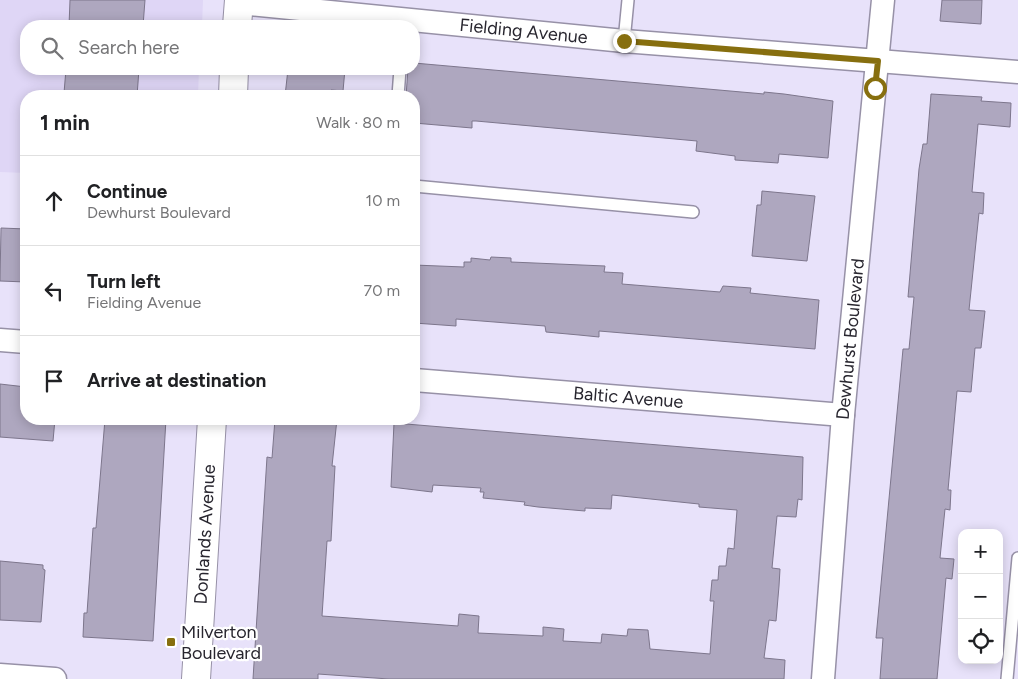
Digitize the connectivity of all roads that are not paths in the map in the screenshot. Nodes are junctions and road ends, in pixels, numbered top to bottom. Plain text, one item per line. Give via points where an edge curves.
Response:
1 (628, 0) edge
2 (882, 0) edge
3 (238, 10) edge
4 (366, 20) edge
5 (420, 24) edge
6 (624, 41) junction
7 (878, 61) junction
8 (1018, 72) edge
9 (234, 75) edge
10 (400, 75) edge
11 (232, 90) edge
12 (398, 90) edge
13 (420, 187) edge
14 (693, 212) dead end
15 (0, 340) edge
16 (20, 342) edge
17 (420, 380) edge
18 (843, 415) junction
19 (212, 425) edge
20 (1018, 558) edge
21 (0, 675) edge
22 (55, 679) edge
23 (196, 679) edge
24 (822, 679) edge
25 (1007, 679) edge

1 - 6 lane
2 - 7 street, Dewhurst Boulevard
3 - 4 street, Fielding Avenue
5 - 6 street, Fielding Avenue
6 - 7 street, Fielding Avenue
7 - 8 street, Fielding Avenue
7 - 18 street, Dewhurst Boulevard
9 - 11 street
10 - 12 lane
13 - 14 lane
15 - 16 street
17 - 18 street, Baltic Avenue
18 - 24 street, Dewhurst Boulevard
19 - 23 street, Donlands Avenue
20 - 25 lane
21 - 22 street

